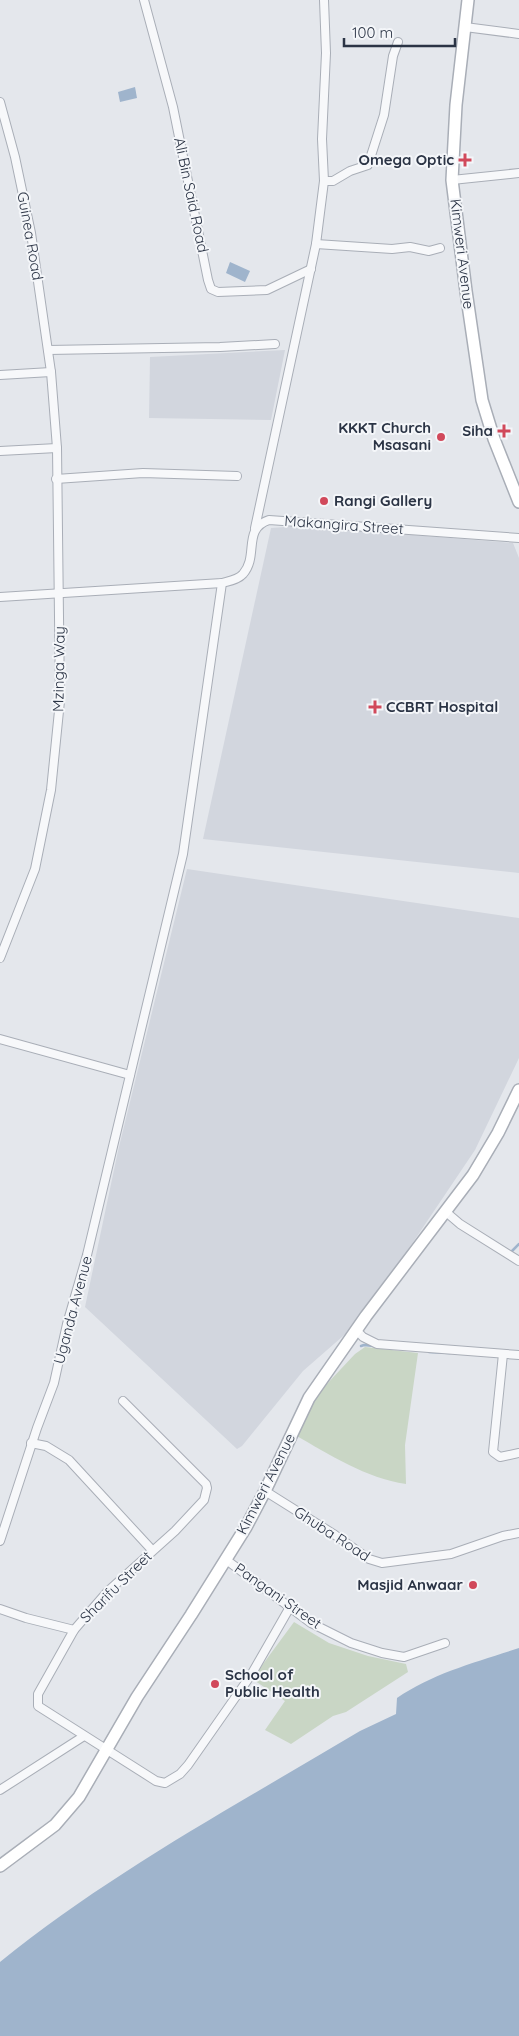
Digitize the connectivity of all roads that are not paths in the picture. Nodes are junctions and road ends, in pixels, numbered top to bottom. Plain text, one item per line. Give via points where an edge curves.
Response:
1 (144, 0) edge
2 (324, 0) edge
3 (468, 0) edge
4 (465, 27) junction
5 (519, 34) edge
6 (398, 42) dead end
7 (0, 102) edge
8 (519, 173) edge
9 (452, 180) junction
10 (324, 181) junction
11 (316, 244) junction
12 (440, 248) dead end
13 (311, 269) junction
14 (275, 344) dead end
15 (48, 350) junction
16 (51, 372) junction
17 (0, 375) edge
18 (56, 448) junction
19 (0, 451) edge
20 (237, 476) dead end
21 (56, 479) junction
22 (519, 502) edge
23 (255, 528) junction
24 (519, 538) edge
25 (222, 583) junction
26 (59, 594) junction
27 (0, 597) edge
28 (0, 958) edge
29 (0, 1039) edge
30 (130, 1075) junction
31 (519, 1090) edge
32 (446, 1212) junction
33 (518, 1258) edge
34 (357, 1331) junction
35 (503, 1354) junction
36 (519, 1355) edge
37 (123, 1401) dead end
38 (31, 1444) junction
39 (519, 1453) edge
40 (265, 1492) junction
41 (519, 1532) edge
42 (0, 1541) edge
43 (152, 1550) junction
44 (225, 1559) junction
45 (290, 1607) junction
46 (0, 1608) edge
47 (74, 1630) junction
48 (445, 1643) dead end
49 (84, 1736) junction
50 (105, 1749) junction
51 (0, 1790) edge
52 (0, 1866) edge

1 - 13 street, Ali Bin Said Road via 173,107 211,289 218,292 267,290
2 - 10 street
3 - 4 street, Kimweri Avenue
4 - 5 street
4 - 9 street, Kimweri Avenue
6 - 10 street via 384,115 368,165 333,181
7 - 15 street, Guinea Road via 31,233
8 - 9 street
9 - 22 street, Kimweri Avenue via 482,400
10 - 11 street
11 - 12 street via 383,249
11 - 13 street
13 - 23 street
14 - 15 street
15 - 16 street, Guinea Road
16 - 17 street
16 - 18 street, Mzinga Way
18 - 19 street
18 - 21 street, Mzinga Way
20 - 21 street via 143,473
21 - 26 street, Mzinga Way
23 - 24 street, Makangira Street via 269,520 280,520
23 - 25 street via 250,562 243,574
25 - 26 street
25 - 30 street, Uganda Avenue via 182,854
26 - 27 street
26 - 28 street, Mzinga Way via 60,701 51,790 35,870
29 - 30 street
30 - 38 street, Uganda Avenue via 54,1383
31 - 32 street, Kimweri Avenue via 487,1153
32 - 33 street via 460,1224
32 - 34 street, Kimweri Avenue
34 - 35 street via 377,1344
34 - 40 street, Kimweri Avenue via 310,1398
35 - 36 street
35 - 39 street via 493,1452 500,1457
37 - 43 street, Sharifu Street via 207,1488 204,1500
38 - 42 street, Uganda Avenue
38 - 43 street via 50,1448 69,1460
40 - 41 street, Ghuba Road via 370,1559 382,1563 451,1554
40 - 44 street, Kimweri Avenue
43 - 47 street, Sharifu Street via 107,1592
44 - 45 street, Pangani Street
44 - 50 street, Kimweri Avenue
45 - 48 street, Pangani Street via 311,1623 351,1643 382,1653 404,1657
45 - 50 street, Sharifu Street via 251,1675 180,1774 165,1783 156,1781
46 - 47 street
47 - 49 street, Sharifu Street via 42,1685 36,1702 41,1710
49 - 50 street, Sharifu Street
49 - 51 street
50 - 52 street, Kimweri Avenue via 68,1811 55,1825

